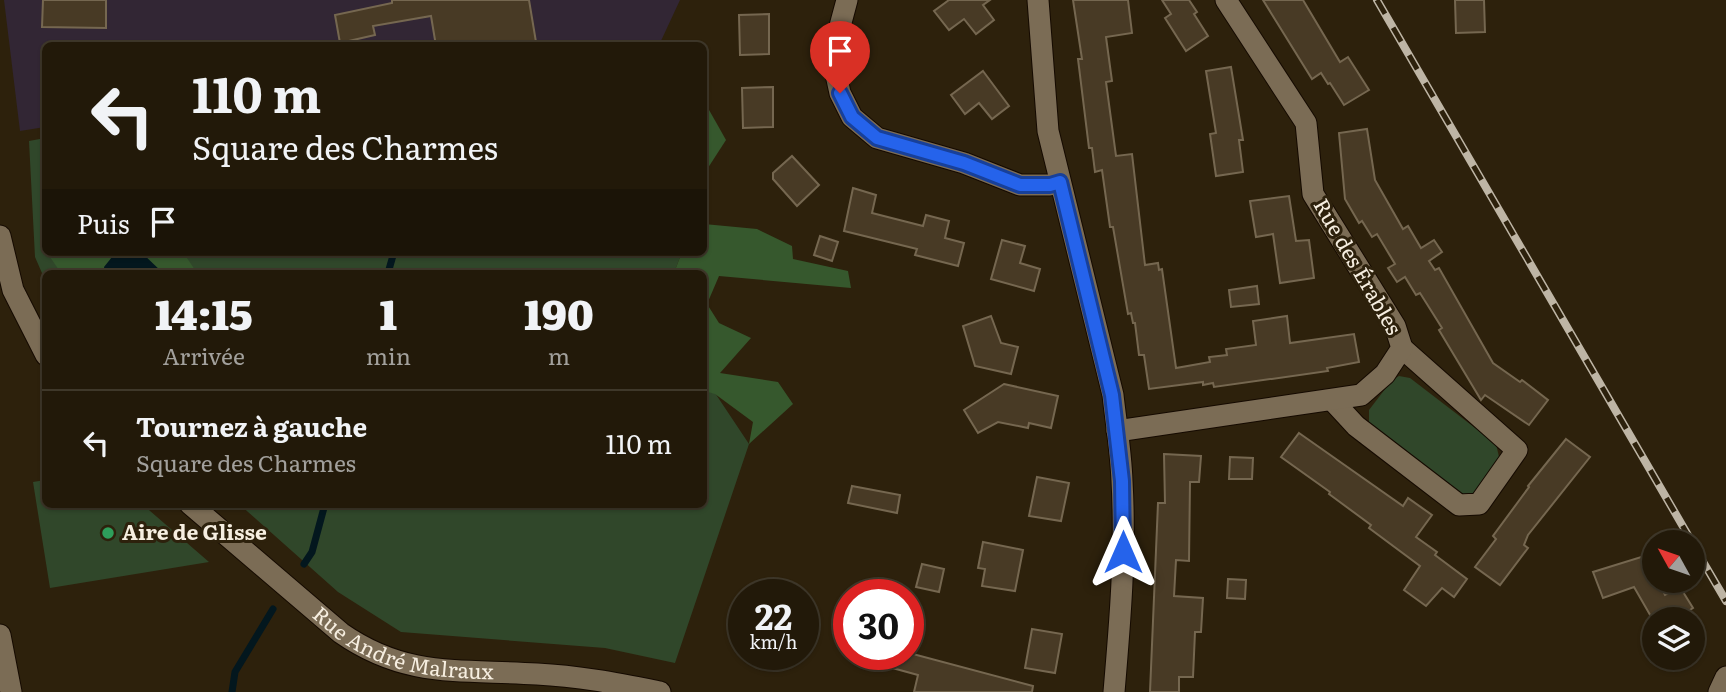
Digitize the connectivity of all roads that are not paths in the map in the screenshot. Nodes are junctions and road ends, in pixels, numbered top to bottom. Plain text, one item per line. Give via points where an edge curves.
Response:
1 (847, 0) edge
2 (1038, 0) edge
3 (1226, 0) edge
4 (1060, 182) junction
5 (0, 236) edge
6 (42, 347) edge
7 (1402, 348) junction
8 (1332, 400) junction
9 (1117, 432) junction
10 (195, 508) edge
11 (0, 635) edge
12 (1726, 677) edge
13 (11, 692) edge
14 (660, 692) edge
15 (1114, 692) edge
16 (1719, 692) edge

1 - 4 street via 832,56 840,93 852,117 877,138 1020,185
2 - 4 street via 1044,102
3 - 7 street, Rue des Érables via 1306,123 1313,194 1395,326
4 - 9 street
5 - 6 street via 13,290
7 - 8 street, Rue des Érables via 1385,374 1361,395
7 - 8 street, Rue des Érables via 1517,450 1479,503 1459,505 1356,426
8 - 9 street, Rue des Érables
9 - 15 street via 1123,543
10 - 14 street, Rue André Malraux via 363,649 429,669 581,678
11 - 13 street
12 - 16 street

